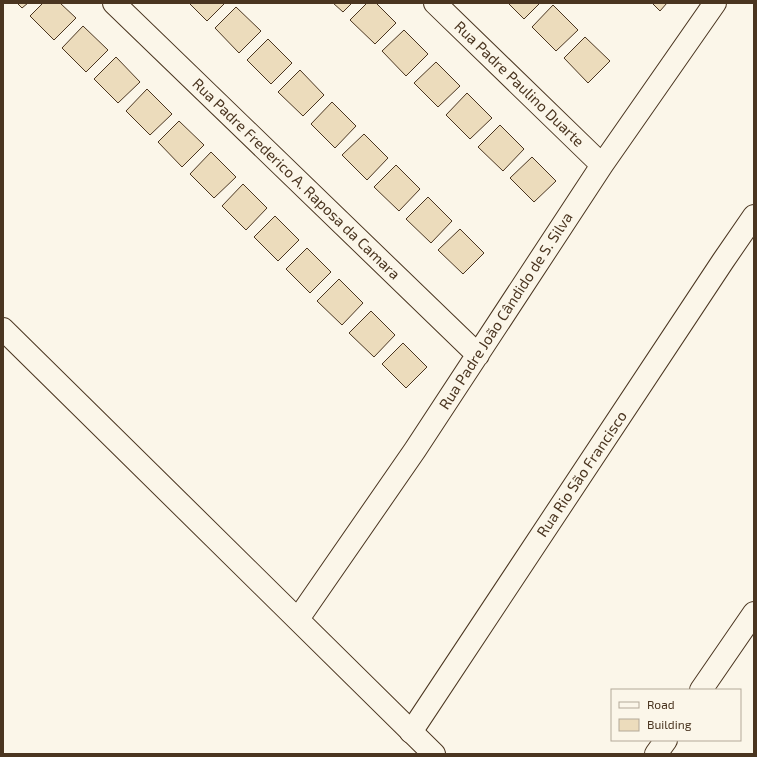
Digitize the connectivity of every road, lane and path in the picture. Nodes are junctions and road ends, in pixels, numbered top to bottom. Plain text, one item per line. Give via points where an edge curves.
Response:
1 (114, 3) edge
2 (436, 3) edge
3 (715, 3) edge
4 (602, 165) junction
5 (754, 216) edge
6 (3, 329) edge
7 (478, 356) junction
8 (754, 613) edge
9 (298, 619) junction
10 (702, 689) edge
11 (411, 732) junction
12 (665, 741) edge
13 (434, 754) edge
14 (656, 754) edge

1 - 7 street, Rua Padre Frederico A. Raposa da Camara
2 - 4 street, Rua Padre Paulino Duarte
3 - 4 street, Rua Padre João Cândido de S. Silva
4 - 7 street, Rua Padre João Cândido de S. Silva
5 - 11 street, Rua Rio São Francisco
6 - 9 street
7 - 9 street, Rua Padre João Cândido de S. Silva
8 - 10 street
9 - 11 street
11 - 13 street
12 - 14 street

